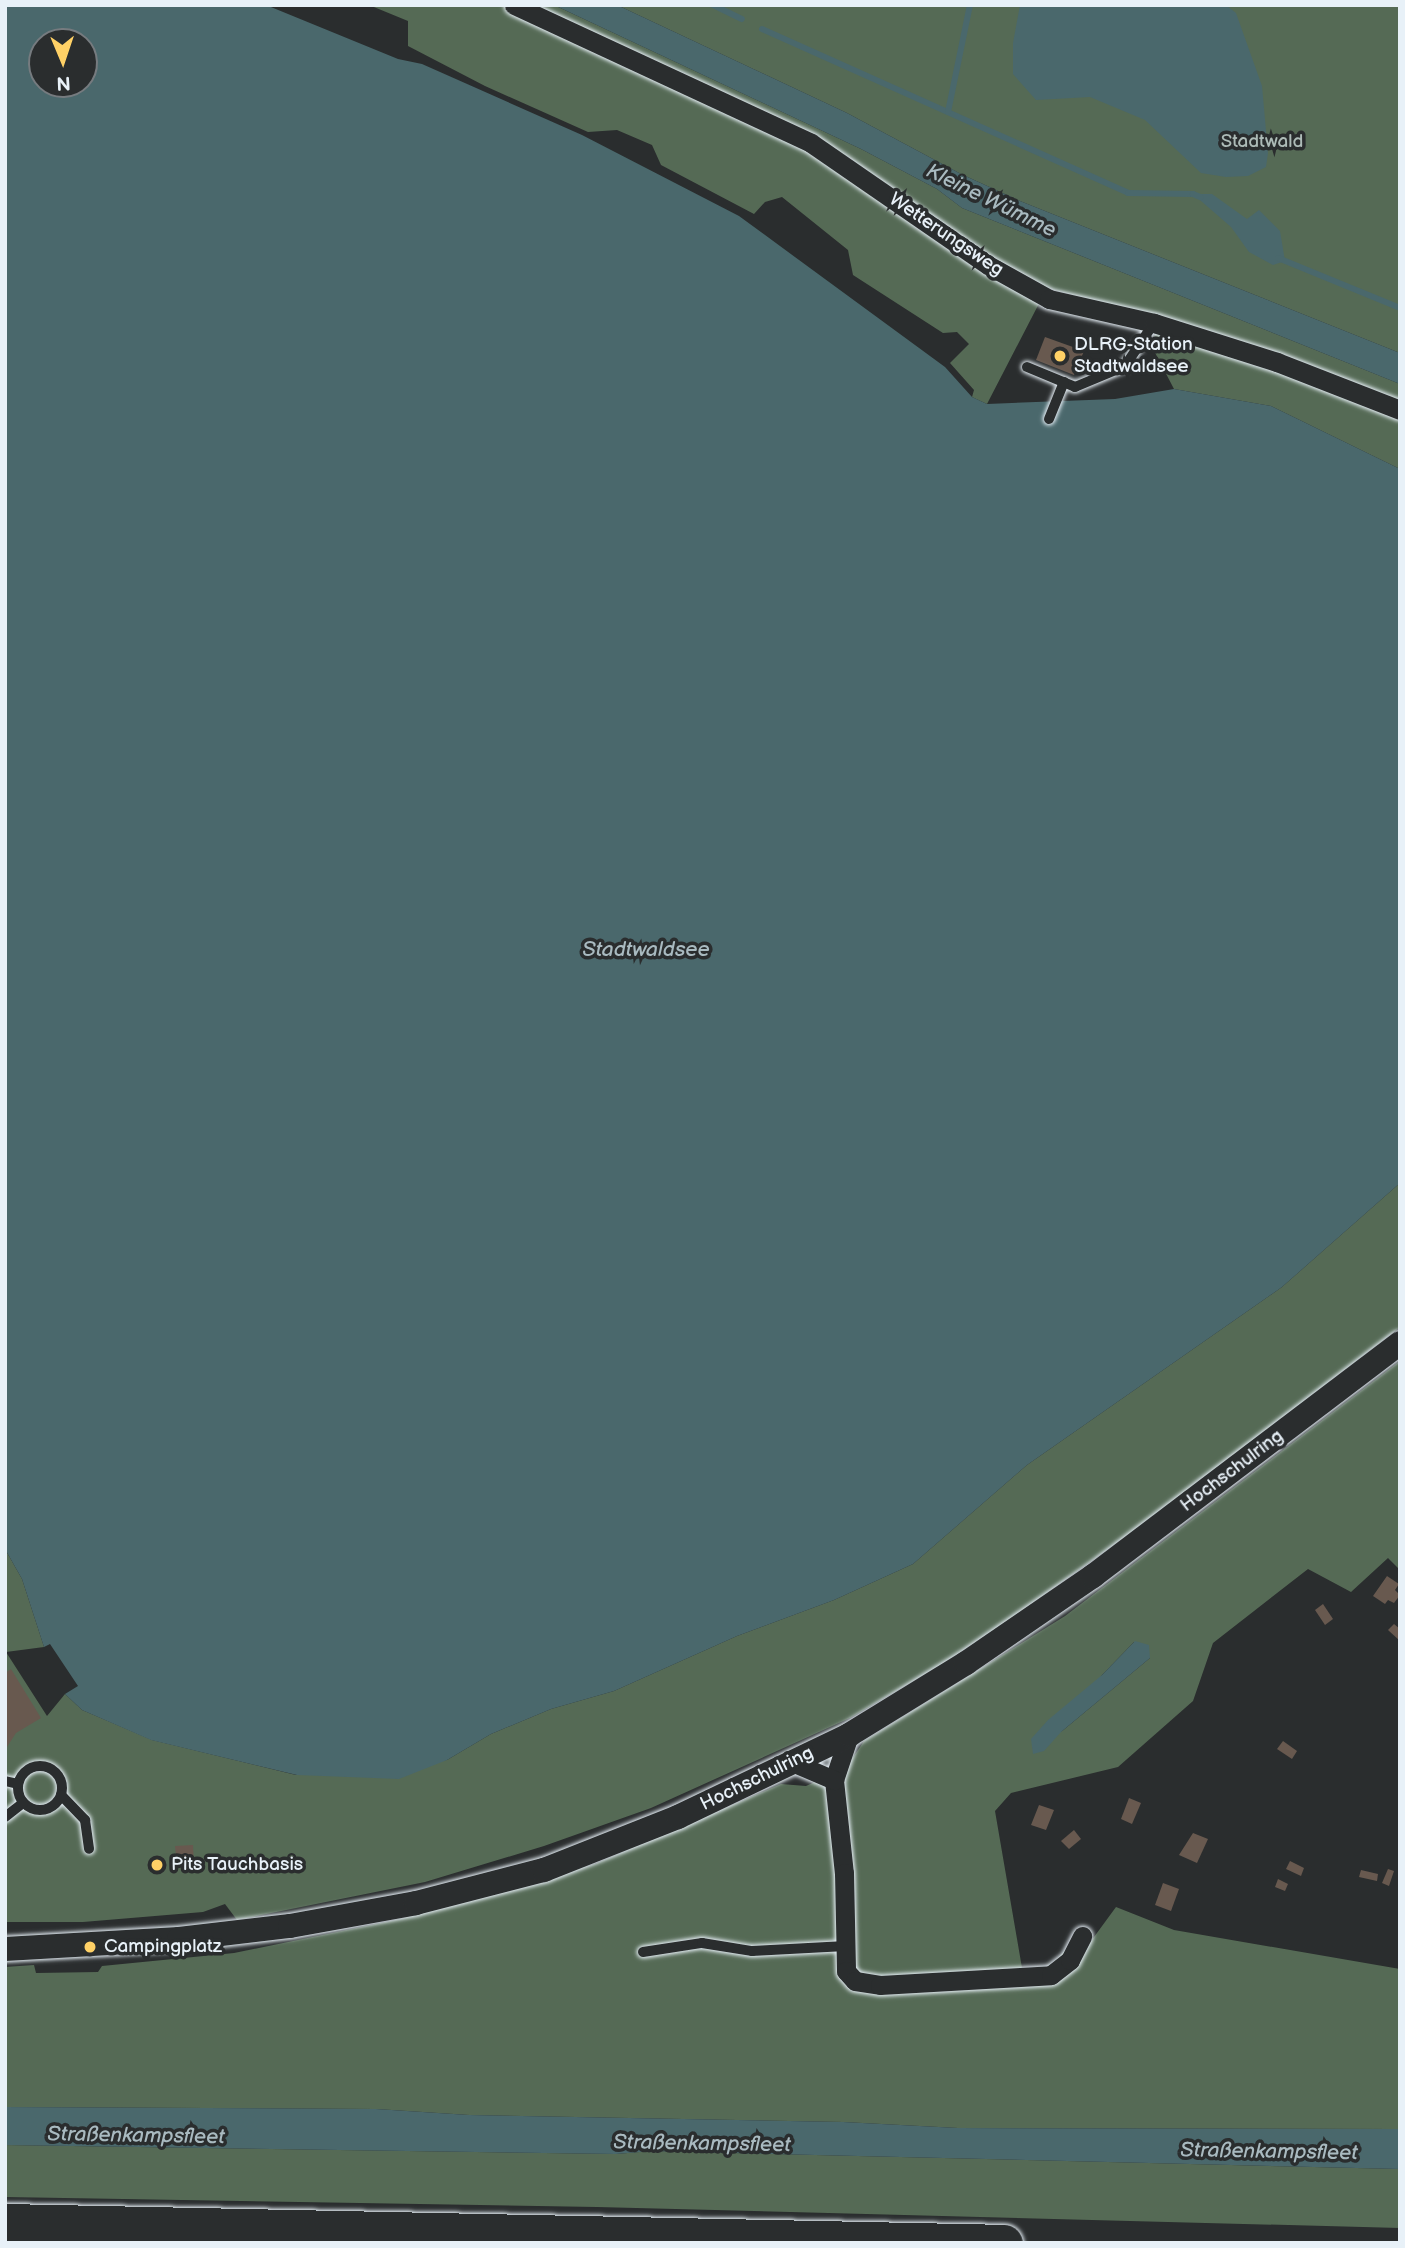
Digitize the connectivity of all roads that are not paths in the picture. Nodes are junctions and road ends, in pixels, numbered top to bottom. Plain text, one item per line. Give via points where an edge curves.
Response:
1 (514, 5) edge
2 (1154, 323) junction
3 (1027, 367) dead end
4 (1064, 382) junction
5 (1400, 410) edge
6 (1049, 419) dead end
7 (1400, 1343) edge
8 (849, 1735) junction
9 (792, 1762) junction
10 (834, 1780) junction
11 (5, 1782) edge
12 (18, 1784) junction
13 (61, 1796) junction
14 (23, 1803) junction
15 (5, 1817) edge
16 (89, 1849) dead end
17 (1082, 1936) dead end
18 (846, 1946) junction
19 (5, 1950) edge
20 (643, 1952) dead end
21 (5, 2222) edge
22 (1004, 2243) edge

1 - 2 street, Wetterungsweg via 811,143 988,265 1049,299
2 - 4 lane via 1125,366 1075,387
2 - 5 street, Wetterungsweg via 1276,362
3 - 4 lane
4 - 6 lane
7 - 8 street, Hochschulring via 1093,1576 966,1663
8 - 9 street, Hochschulring
8 - 10 street
9 - 10 street
9 - 19 street, Hochschulring via 678,1817 544,1870 416,1903 193,1938
10 - 18 street
11 - 12 lane
12 - 13 lane via 26,1769 42,1765 57,1772
12 - 14 lane
13 - 14 lane via 40,1810
13 - 16 lane via 85,1820
14 - 15 lane
17 - 18 street via 1070,1960 1051,1975 880,1985 855,1981 846,1971
18 - 20 lane via 752,1951 702,1943
21 - 22 highway

